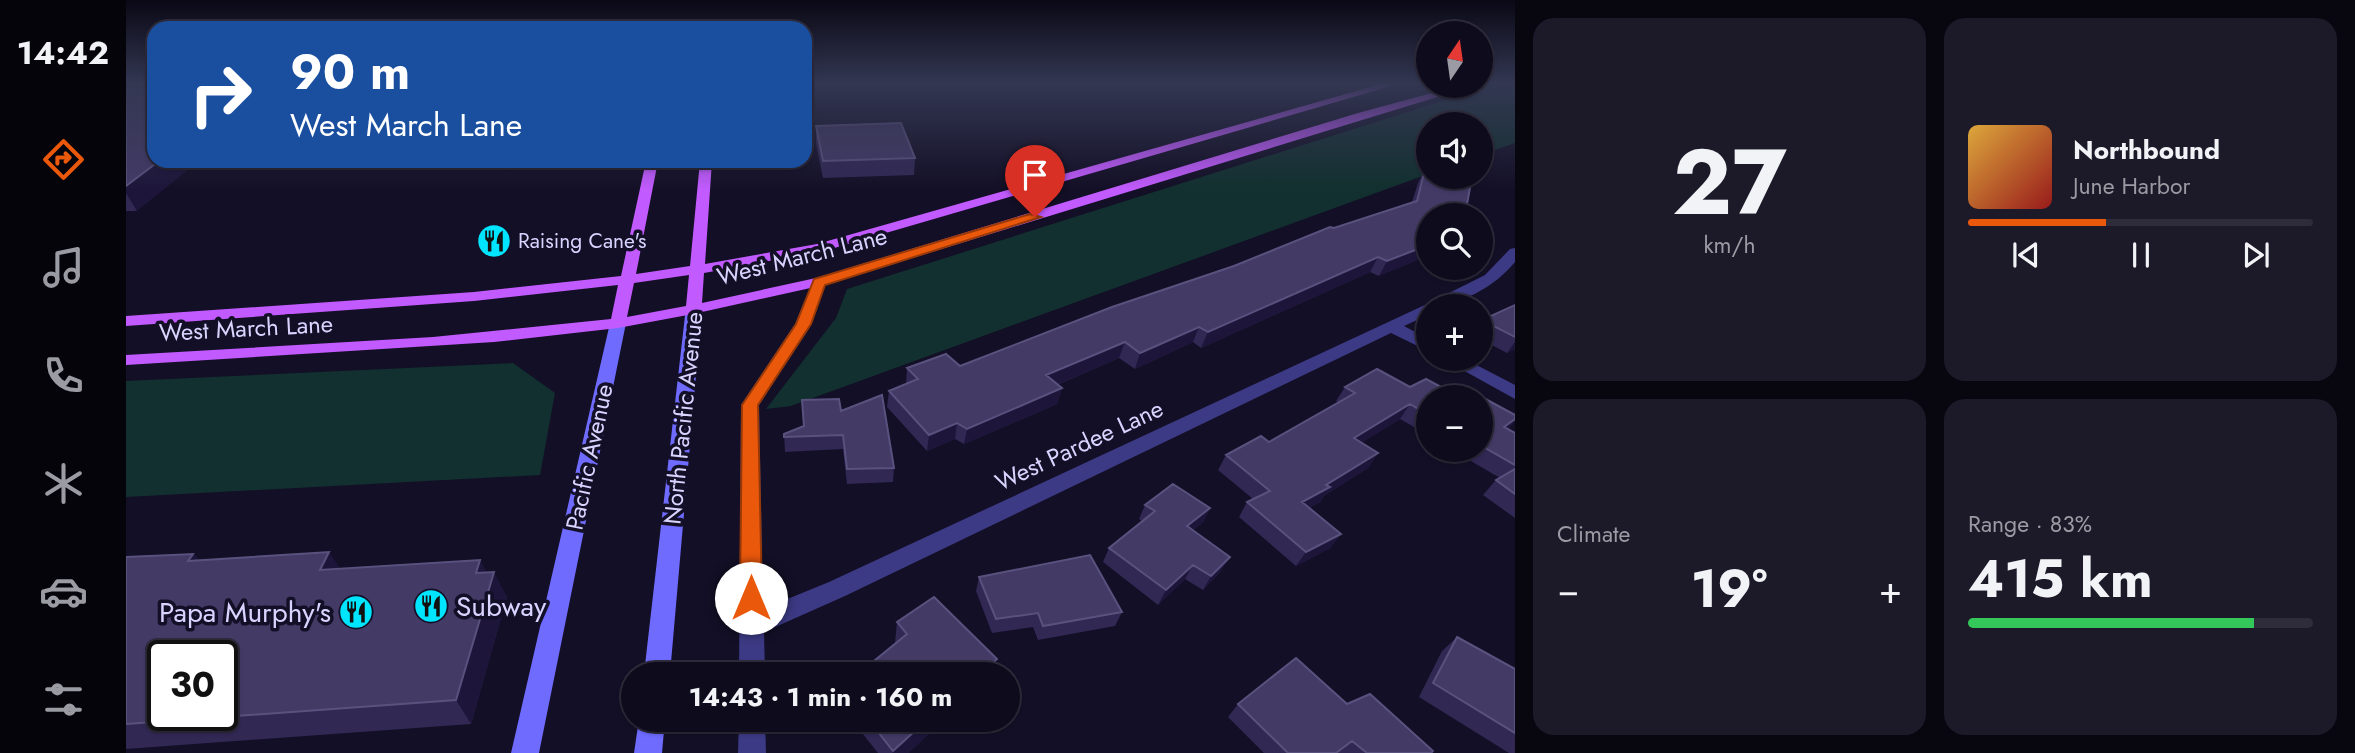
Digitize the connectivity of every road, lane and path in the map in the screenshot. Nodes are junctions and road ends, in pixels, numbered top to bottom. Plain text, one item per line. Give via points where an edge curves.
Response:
1 (1269, 119) edge
2 (1349, 119) edge
3 (651, 168) edge
4 (705, 168) edge
5 (1515, 252) edge
6 (698, 270) junction
7 (627, 282) junction
8 (819, 282) junction
9 (1459, 294) edge
10 (694, 307) junction
11 (1416, 315) edge
12 (126, 321) edge
13 (618, 323) junction
14 (1392, 327) junction
15 (1416, 340) edge
16 (126, 360) edge
17 (1474, 371) edge
18 (1515, 393) edge
19 (751, 626) junction
20 (658, 662) edge
21 (752, 662) edge
22 (650, 732) edge
23 (752, 732) edge
24 (525, 753) edge
25 (648, 753) edge
26 (752, 753) edge

1 - 6 main road, West March Lane via 819,248
2 - 8 main road, West March Lane
3 - 7 main road, Pacific Avenue
4 - 6 main road, North Pacific Avenue
5 - 9 street via 1490,279
6 - 7 main road, West March Lane
6 - 10 main road, North Pacific Avenue
7 - 12 main road, West March Lane via 474,298
7 - 13 main road, Pacific Avenue
8 - 10 main road, West March Lane
8 - 19 street via 803,324 750,405
10 - 13 main road, West March Lane
10 - 20 main road, North Pacific Avenue
11 - 14 street, West Pardee Lane
13 - 16 main road, West March Lane via 461,340
13 - 24 main road, Pacific Avenue
14 - 15 street
14 - 19 street, West Pardee Lane
17 - 18 street
19 - 21 street
22 - 25 main road
23 - 26 street

